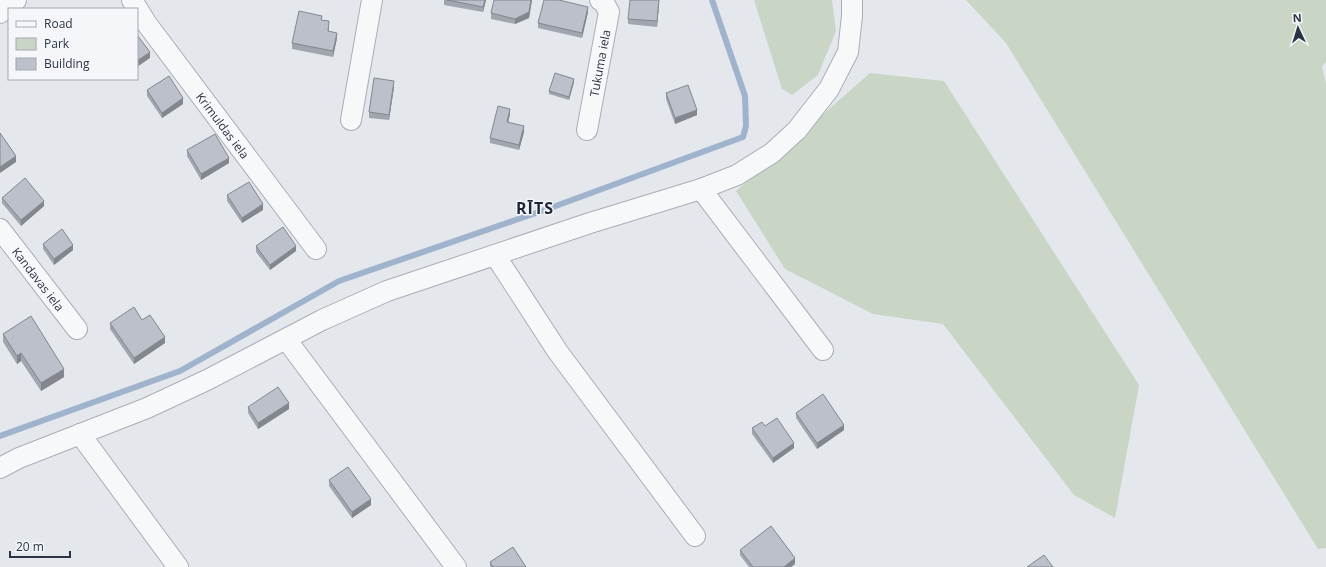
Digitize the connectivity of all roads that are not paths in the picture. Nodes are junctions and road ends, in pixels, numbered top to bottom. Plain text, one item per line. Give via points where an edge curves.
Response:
1 (16, 0) edge
2 (372, 0) edge
3 (600, 0) edge
4 (852, 0) edge
5 (138, 10) edge
6 (0, 13) edge
7 (351, 120) dead end
8 (587, 130) dead end
9 (701, 189) junction
10 (0, 229) edge
11 (316, 249) dead end
12 (495, 255) junction
13 (77, 329) dead end
14 (286, 339) junction
15 (823, 350) dead end
16 (80, 434) junction
17 (0, 468) edge
18 (695, 536) dead end
19 (178, 567) edge
20 (456, 567) edge

1 - 6 street
2 - 7 street
3 - 8 street, Tukuma iela via 609,12
4 - 9 street via 848,52 829,89 797,130 772,153 737,175
5 - 11 street, Krimuldas iela
9 - 12 street
9 - 15 street
10 - 13 street, Kandavas iela
12 - 14 street via 387,291
12 - 18 street via 558,352
14 - 16 street via 147,408
14 - 20 street
16 - 17 street
16 - 19 street

